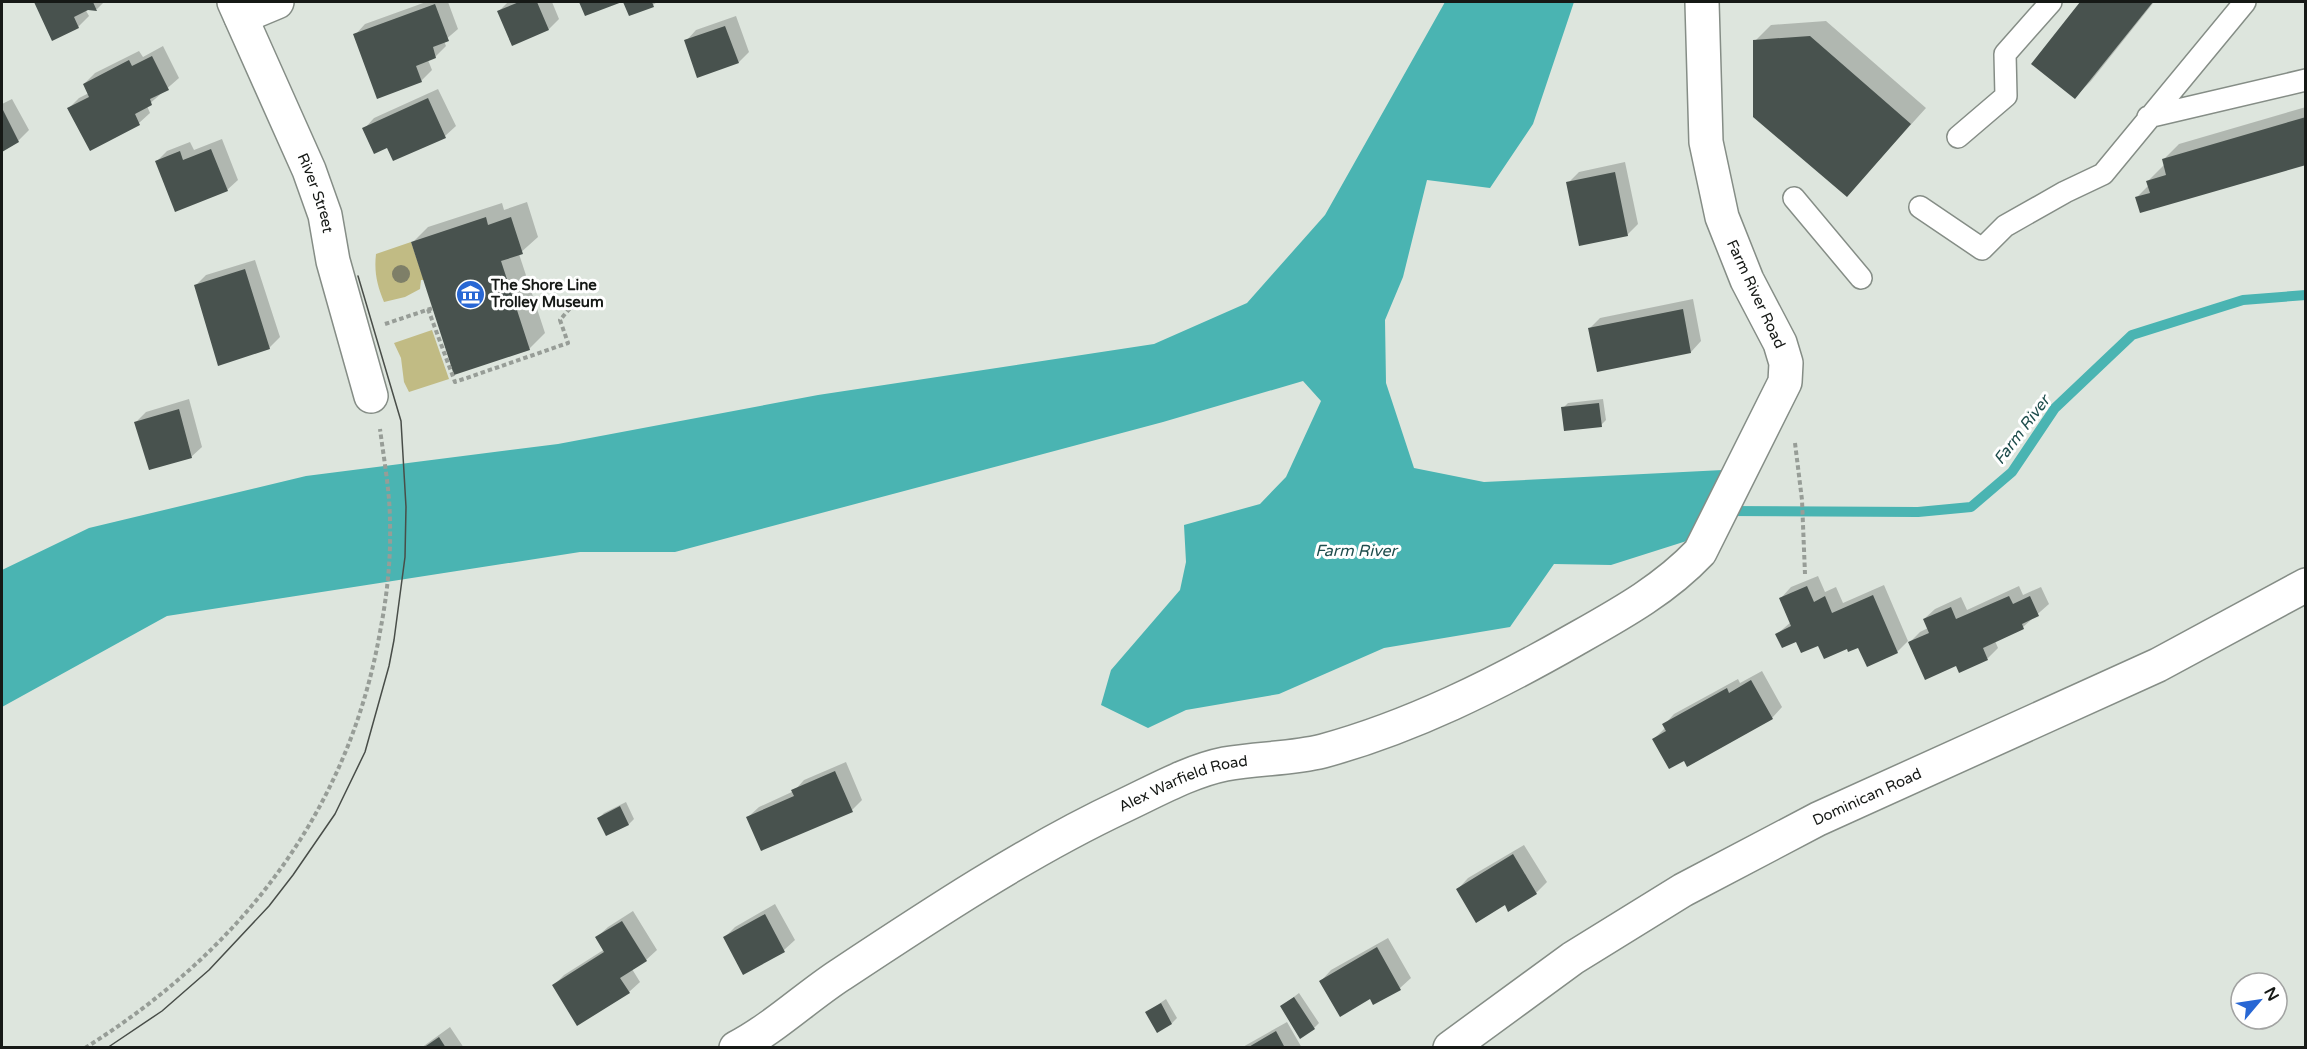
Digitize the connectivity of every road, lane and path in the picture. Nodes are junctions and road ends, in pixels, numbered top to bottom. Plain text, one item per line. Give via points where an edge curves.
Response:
1 (277, 2) edge
2 (1702, 2) edge
3 (2050, 2) edge
4 (2245, 2) edge
5 (238, 9) edge
6 (2306, 81) edge
7 (2148, 117) junction
8 (1958, 137) dead end
9 (1794, 198) dead end
10 (1920, 207) dead end
11 (1861, 278) dead end
12 (571, 308) dead end
13 (378, 327) dead end
14 (370, 396) dead end
15 (381, 436) dead end
16 (1802, 500) dead end
17 (1805, 574) dead end
18 (2306, 585) edge
19 (1661, 588) joint
20 (85, 1047) edge
21 (736, 1047) edge
22 (1450, 1047) edge

1 - 5 street
2 - 19 street, Farm River Road via 1706,142 1722,217 1747,280 1780,343 1786,363 1785,382 1700,552
3 - 8 lane via 2005,54 2006,96
4 - 7 lane
5 - 14 street, River Street via 325,215 333,261
6 - 7 lane
7 - 10 lane via 2103,174 2005,226 1982,249
9 - 11 lane
12 - 13 path via 560,320 568,343 456,382 430,308
15 - 20 path via 390,524 387,591 363,708 342,763 325,798 272,882 240,921 201,961 126,1021
16 - 17 path
18 - 22 street, Dominican Road via 2158,665 1818,819 1683,890 1573,958
19 - 21 street, Alex Warfield Road via 1554,651 1427,714 1322,751 1221,765 1120,807 1024,858 837,977

